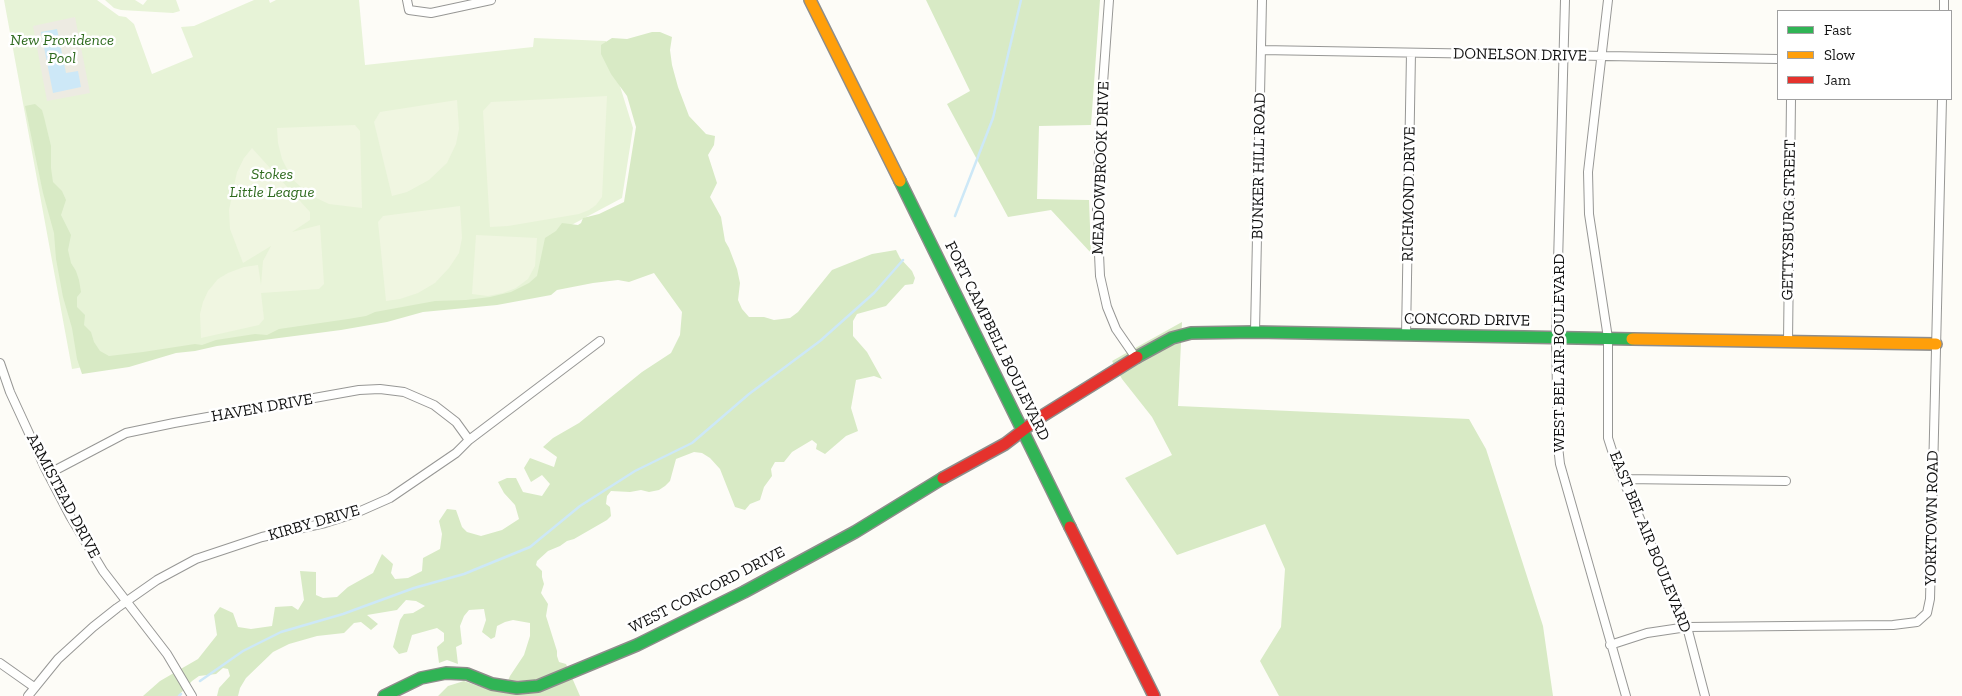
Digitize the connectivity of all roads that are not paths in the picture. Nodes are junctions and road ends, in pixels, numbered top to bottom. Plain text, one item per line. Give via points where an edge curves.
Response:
1 (407, 0) edge
2 (491, 0) edge
3 (810, 0) edge
4 (1109, 0) edge
5 (1262, 0) edge
6 (1565, 0) edge
7 (1608, 0) edge
8 (1261, 50) junction
9 (1411, 53) junction
10 (1563, 56) junction
11 (1602, 56) junction
12 (1777, 59) edge
13 (1790, 100) edge
14 (1942, 100) edge
15 (1255, 332) junction
16 (1406, 335) junction
17 (1556, 338) junction
18 (1608, 338) junction
19 (600, 341) dead end
20 (1788, 341) junction
21 (1936, 344) junction
22 (1136, 358) junction
23 (0, 363) edge
24 (1023, 430) junction
25 (469, 440) junction
26 (48, 474) junction
27 (1623, 479) junction
28 (1786, 481) dead end
29 (127, 601) junction
30 (1687, 627) junction
31 (1610, 645) junction
32 (0, 664) edge
33 (34, 687) junction
34 (28, 696) edge
35 (192, 696) edge
36 (384, 696) edge
37 (1154, 696) edge
38 (1626, 696) edge
39 (1705, 696) edge

1 - 2 street via 409,10 431,13
3 - 24 main road, FORT CAMPBELL BOULEVARD
4 - 22 street, MEADOWBROOK DRIVE via 1097,210 1100,276 1116,329
5 - 8 street, BUNKER HILL ROAD
6 - 10 street, WEST BEL AIR BOULEVARD
7 - 11 street, EAST BEL AIR BOULEVARD
8 - 9 street, DONELSON DRIVE
8 - 15 street, BUNKER HILL ROAD
9 - 10 street, DONELSON DRIVE
9 - 16 street, RICHMOND DRIVE
10 - 11 street, DONELSON DRIVE
10 - 17 street, WEST BEL AIR BOULEVARD
11 - 12 street, DONELSON DRIVE
11 - 18 street, EAST BEL AIR BOULEVARD via 1588,172 1590,214
13 - 20 street, GETTYSBURG STREET
14 - 21 street, YORKTOWN ROAD
15 - 16 main road, CONCORD DRIVE
15 - 22 main road, CONCORD DRIVE via 1190,333 1172,338
16 - 17 main road, CONCORD DRIVE
17 - 18 main road, CONCORD DRIVE
17 - 31 street, WEST BEL AIR BOULEVARD via 1560,464
18 - 20 main road, CONCORD DRIVE
18 - 27 street, EAST BEL AIR BOULEVARD via 1608,438
19 - 25 street, KIRBY DRIVE
20 - 21 main road, CONCORD DRIVE
21 - 30 street, YORKTOWN ROAD via 1930,599 1923,618 1917,622 1893,625
22 - 24 main road, CONCORD DRIVE
23 - 26 street, ARMISTEAD DRIVE
24 - 36 main road, WEST CONCORD DRIVE via 1005,444 855,532 762,583 680,625 538,686 517,688 492,684 467,674 446,673 421,678
24 - 37 main road, FORT CAMPBELL BOULEVARD
25 - 26 street, HAVEN DRIVE via 456,422 434,405 404,392 359,390 126,433
25 - 29 street, KIRBY DRIVE via 449,458 390,498 325,523 262,537 196,559
26 - 29 street, ARMISTEAD DRIVE via 103,571
27 - 28 street
27 - 30 street, EAST BEL AIR BOULEVARD
29 - 33 street, KIRBY DRIVE via 70,647
29 - 35 street, ARMISTEAD DRIVE via 167,654
30 - 31 street, YORKTOWN ROAD via 1647,633
30 - 39 street, EAST BEL AIR BOULEVARD
31 - 38 street, WEST BEL AIR BOULEVARD
32 - 33 street
33 - 34 street, KIRBY DRIVE

